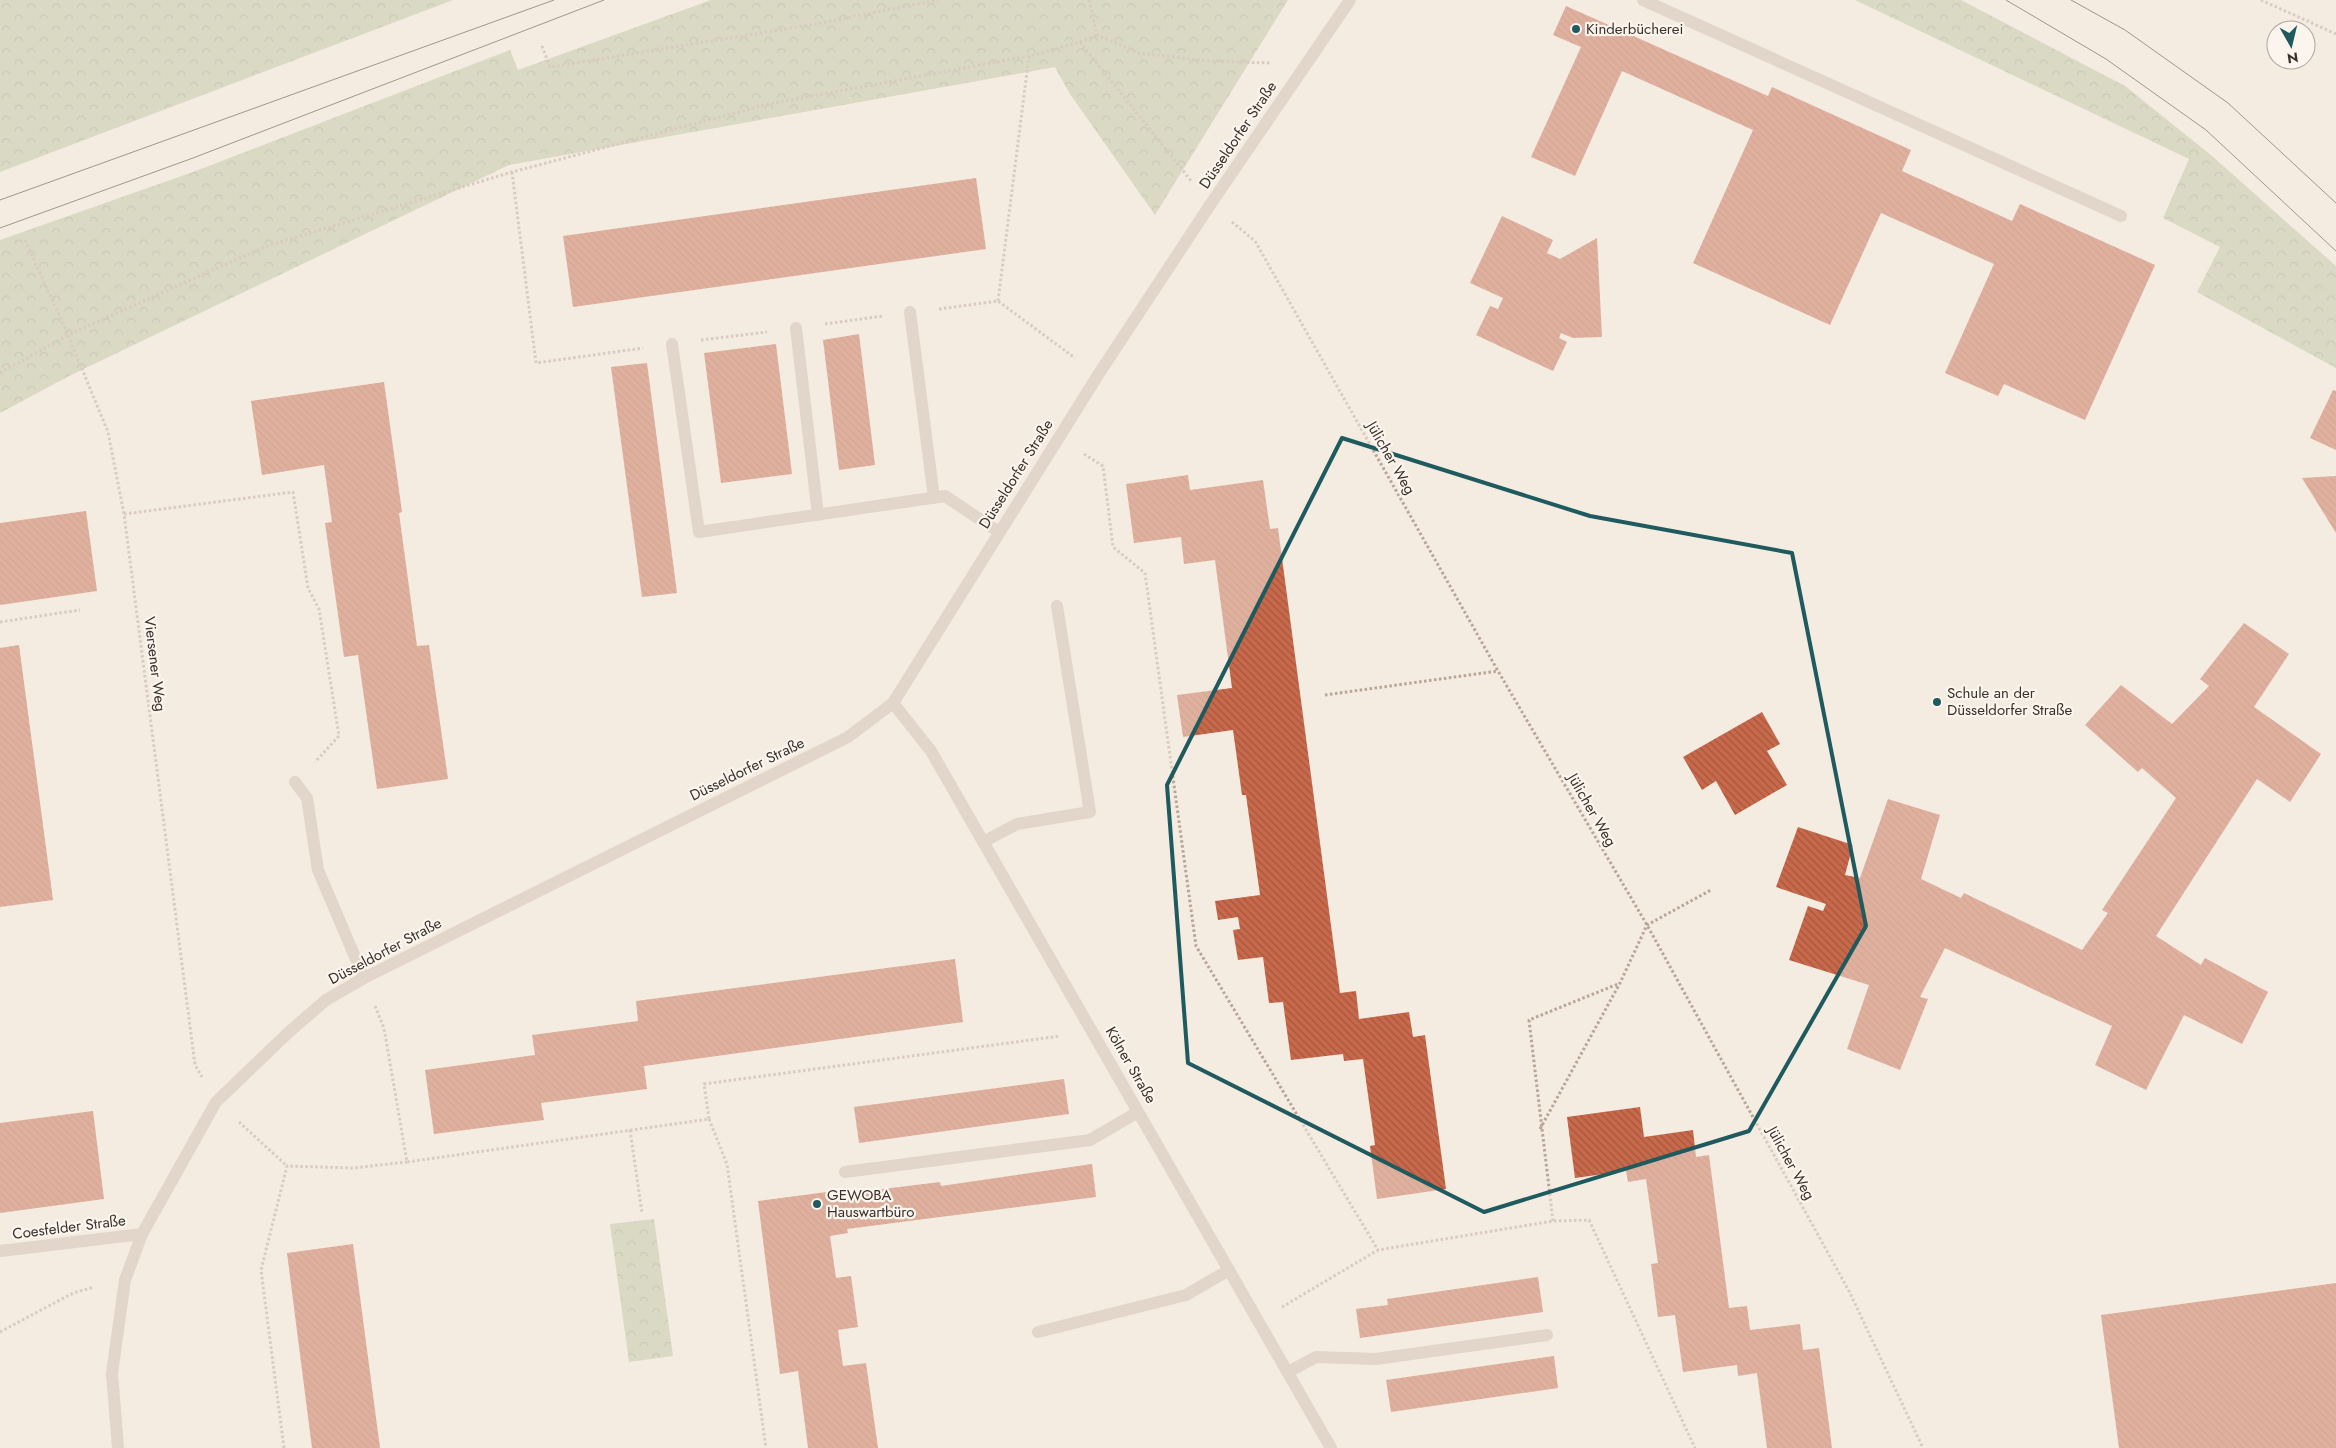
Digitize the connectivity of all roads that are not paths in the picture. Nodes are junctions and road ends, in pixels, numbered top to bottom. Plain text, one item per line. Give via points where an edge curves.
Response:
1 (1350, 0) edge
2 (1643, 0) edge
3 (2122, 216) dead end
4 (910, 312) road end
5 (796, 328) road end
6 (672, 344) road end
7 (934, 498) junction
8 (818, 514) junction
9 (999, 532) junction
10 (1057, 606) dead end
11 (892, 703) junction
12 (295, 782) road end
13 (983, 842) junction
14 (364, 978) junction
15 (1138, 1112) junction
16 (845, 1172) dead end
17 (142, 1234) junction
18 (0, 1251) edge
19 (1229, 1270) junction
20 (1038, 1332) dead end
21 (1547, 1334) dead end
22 (1288, 1372) junction
23 (118, 1448) edge
24 (1331, 1448) edge

1 - 9 street, Düsseldorfer Straße via 1210,205
2 - 3 street
4 - 7 street
5 - 8 street
6 - 8 street via 699,532
7 - 8 street
7 - 9 street via 945,496
9 - 11 street, Düsseldorfer Straße
10 - 13 street via 1090,812 1017,824
11 - 13 street, Kölner Straße via 931,751
11 - 14 street, Düsseldorfer Straße via 848,737
12 - 14 street via 306,798 318,870
13 - 15 street, Kölner Straße
14 - 17 street, Düsseldorfer Straße via 326,1000 216,1102
15 - 16 street via 1090,1140
15 - 19 street, Kölner Straße
17 - 18 street, Coesfelder Straße
17 - 23 street, Düsseldorfer Straße via 125,1280 112,1372
19 - 20 street via 1186,1295
19 - 22 street, Kölner Straße
21 - 22 street via 1376,1358 1316,1357
22 - 24 street, Kölner Straße

